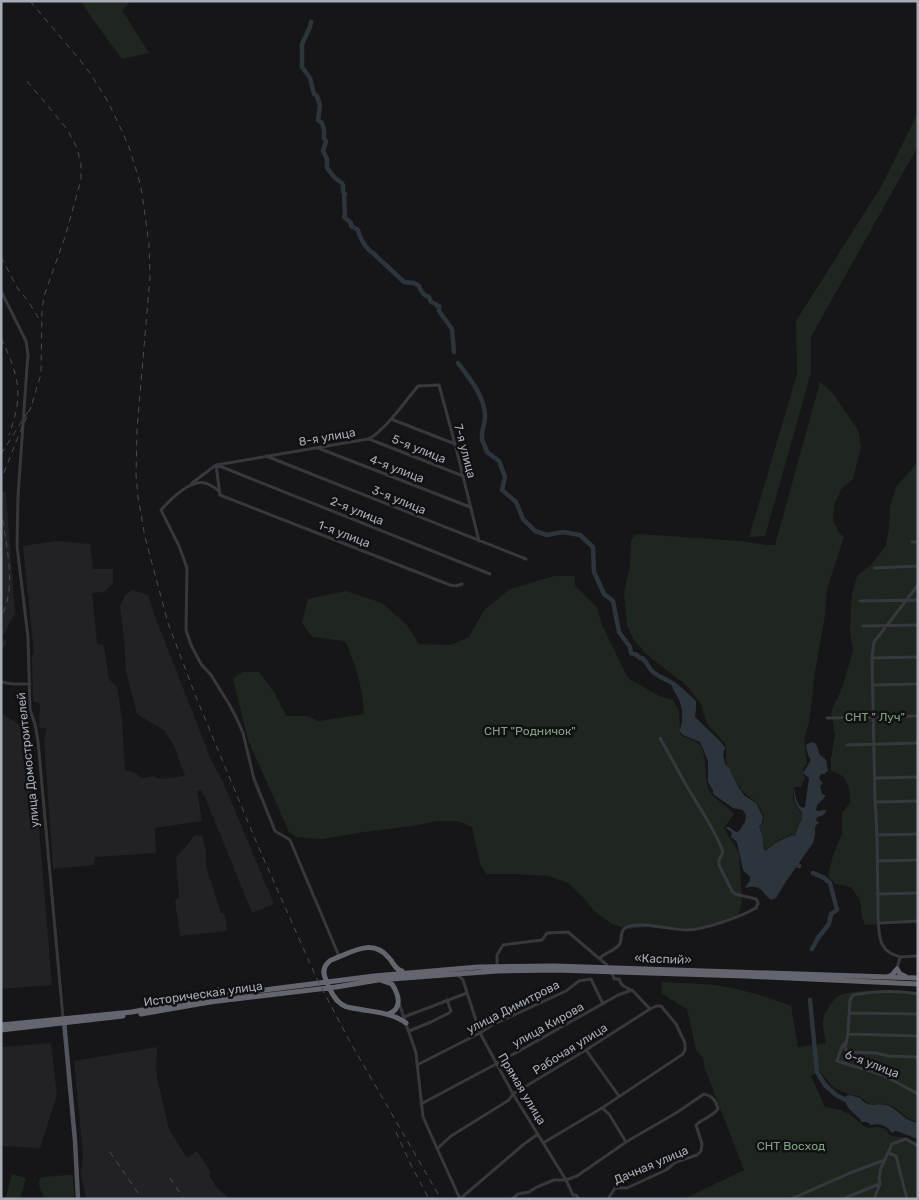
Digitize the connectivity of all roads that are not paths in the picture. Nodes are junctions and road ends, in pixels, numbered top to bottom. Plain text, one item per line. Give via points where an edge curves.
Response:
1 (1, 291) edge
2 (418, 386) joint
3 (390, 419) junction
4 (368, 438) junction
5 (455, 444) junction
6 (317, 448) junction
7 (266, 456) junction
8 (216, 465) junction
9 (463, 476) junction
10 (191, 484) junction
11 (220, 493) junction
12 (471, 507) junction
13 (480, 541) junction
14 (912, 542) dead end
15 (918, 542) edge
16 (526, 559) dead end
17 (918, 566) edge
18 (876, 568) dead end
19 (490, 574) dead end
20 (462, 584) dead end
21 (918, 585) edge
22 (907, 599) junction
23 (918, 600) edge
24 (860, 601) dead end
25 (886, 625) junction
26 (918, 625) edge
27 (863, 626) dead end
28 (918, 657) edge
29 (872, 658) junction
30 (1, 682) edge
31 (30, 684) junction
32 (873, 684) junction
33 (918, 684) edge
34 (918, 716) edge
35 (873, 717) junction
36 (827, 718) dead end
37 (660, 738) dead end
38 (918, 743) edge
39 (874, 744) junction
40 (847, 745) dead end
41 (918, 776) edge
42 (875, 778) junction
43 (918, 801) edge
44 (875, 802) junction
45 (918, 834) edge
46 (876, 835) junction
47 (877, 860) junction
48 (918, 860) edge
49 (918, 893) edge
50 (878, 894) junction
51 (918, 921) edge
52 (879, 923) junction
53 (900, 956) junction
54 (918, 956) edge
55 (339, 957) junction
56 (600, 958) junction
57 (392, 962) junction
58 (497, 966) junction
59 (609, 968) junction
60 (897, 969) junction
61 (468, 973) junction
62 (457, 974) junction
63 (408, 975) junction
64 (887, 977) junction
65 (376, 978) junction
66 (907, 978) junction
67 (918, 978) edge
68 (463, 980) junction
69 (895, 983) junction
70 (918, 984) edge
71 (304, 988) junction
72 (632, 990) junction
73 (904, 992) junction
74 (397, 993) junction
75 (467, 993) junction
76 (918, 994) edge
77 (446, 1000) junction
78 (399, 1002) junction
79 (603, 1004) junction
80 (650, 1009) junction
81 (849, 1013) junction
82 (386, 1014) junction
83 (918, 1014) edge
84 (404, 1016) junction
85 (64, 1021) junction
86 (406, 1023) junction
87 (1, 1025) edge
88 (1, 1030) edge
89 (409, 1031) junction
90 (480, 1033) junction
91 (848, 1034) junction
92 (918, 1036) edge
93 (846, 1042) junction
94 (586, 1050) junction
95 (918, 1057) edge
96 (496, 1064) junction
97 (418, 1065) junction
98 (513, 1094) junction
99 (918, 1094) edge
100 (619, 1096) junction
101 (421, 1104) junction
102 (602, 1108) junction
103 (538, 1134) junction
104 (626, 1142) junction
105 (543, 1143) junction
106 (918, 1146) edge
107 (437, 1149) junction
108 (888, 1153) junction
109 (885, 1160) junction
110 (566, 1180) junction
111 (880, 1184) junction
112 (78, 1199) edge
113 (460, 1199) edge
114 (512, 1199) edge
115 (579, 1199) edge
116 (608, 1199) edge
117 (791, 1199) edge
118 (843, 1199) edge
119 (874, 1199) edge
120 (907, 1199) edge

1 - 31 street, улица Домостроителей via 28,347 17,546
2 - 3 street, 8-я улица
2 - 5 street, 7-я улица via 439,385
3 - 4 street, 8-я улица via 374,437
3 - 5 street
4 - 6 street, 8-я улица
4 - 9 street, 5-я улица
5 - 9 street, 7-я улица
6 - 7 street, 8-я улица
6 - 12 street, 4-я улица
7 - 8 street, 8-я улица
7 - 13 street, 3-я улица
8 - 10 street
8 - 11 street
8 - 19 street, 2-я улица
9 - 12 street, 7-я улица
10 - 11 street, 1-я улица via 206,483
10 - 55 street via 161,510 187,568 186,630 201,664 236,717 254,779 275,831 290,840
11 - 20 street, 1-я улица via 450,585
12 - 13 street, 7-я улица
13 - 16 street, 3-я улица
14 - 15 street
17 - 18 street
21 - 22 street
22 - 23 street
22 - 24 street
22 - 25 street
25 - 26 street
25 - 27 street
25 - 29 street via 874,642
28 - 29 street
29 - 32 street
30 - 31 street
31 - 85 street, улица Домостроителей via 30,710 38,742
32 - 33 street
32 - 35 street
34 - 35 street
35 - 36 street
35 - 39 street
37 - 56 street via 720,844 723,852 719,865 732,891 756,898 758,903 756,908 712,926 686,930 641,925 624,928 618,947
38 - 39 street
39 - 40 street
39 - 42 street
41 - 42 street
42 - 44 street
43 - 44 street
44 - 46 street
45 - 46 street
46 - 47 street
47 - 48 street
47 - 50 street
49 - 50 street
50 - 52 street
51 - 52 street
52 - 53 street via 880,936 888,953
53 - 54 street
53 - 60 street
55 - 57 highway via 369,946 382,951
55 - 82 highway via 327,963 324,972 337,1001 348,1008
56 - 58 street via 568,932 547,933 542,940 503,945 497,955
56 - 59 street
57 - 63 highway
57 - 65 highway via 389,971
58 - 59 highway, «Каспий»
58 - 63 highway, «Каспий»
59 - 61 highway, «Каспий»
59 - 64 highway, «Каспий»
59 - 69 highway, «Каспий»
59 - 72 street via 614,978
60 - 64 highway
60 - 66 highway
61 - 62 highway, «Каспий»
61 - 68 street
62 - 63 highway, «Каспий»
62 - 68 street
63 - 65 highway, Историческая улица
63 - 74 highway via 396,985
64 - 66 highway, «Каспий»
65 - 71 highway, Историческая улица
65 - 74 highway via 392,984
66 - 67 highway, «Каспий»
68 - 75 street, Прямая улица
69 - 70 highway, «Каспий»
69 - 73 street
71 - 85 highway, Историческая улица via 133,1015
71 - 85 highway, Историческая улица via 209,997
72 - 79 street, улица Кирова
72 - 80 street
73 - 76 street
73 - 81 street via 853,995
74 - 78 highway
75 - 77 street
75 - 90 street, Прямая улица
77 - 84 street
77 - 89 street via 449,1013
78 - 82 highway via 392,1013
78 - 84 street
79 - 90 street, улица Димитрова via 591,979 579,981 566,991
79 - 96 street, улица Кирова
80 - 94 street, Рабочая улица
80 - 100 street via 660,1006 676,1024 685,1050 676,1060
81 - 83 street
81 - 91 street
82 - 86 highway
84 - 86 street
85 - 87 highway, Историческая улица
85 - 88 highway, Историческая улица
85 - 112 main road
86 - 89 street
89 - 97 street
90 - 96 street, Прямая улица
90 - 97 street, улица Димитрова
91 - 92 street
91 - 93 street
93 - 95 street via 848,1052
93 - 99 street, 6-я улица via 837,1061 883,1075
94 - 98 street, Рабочая улица
94 - 100 street
96 - 98 street, Прямая улица
96 - 101 street, улица Кирова
97 - 101 street
98 - 103 street, Прямая улица
98 - 107 street, Рабочая улица via 510,1100 451,1136
100 - 102 street
101 - 107 street
102 - 104 street
102 - 105 street
103 - 105 street, Прямая улица
103 - 113 street
104 - 110 street via 577,1176
104 - 116 street, Дачная улица via 704,1094 716,1102 718,1110 696,1126 702,1144 697,1155 676,1162 627,1188 615,1188
105 - 110 street, Прямая улица
106 - 108 street via 906,1139 892,1144
107 - 113 street
108 - 109 street
108 - 120 street via 896,1156
109 - 111 street
109 - 117 street
110 - 114 street via 554,1180
110 - 115 street, Прямая улица via 573,1195
111 - 118 street
111 - 119 street

